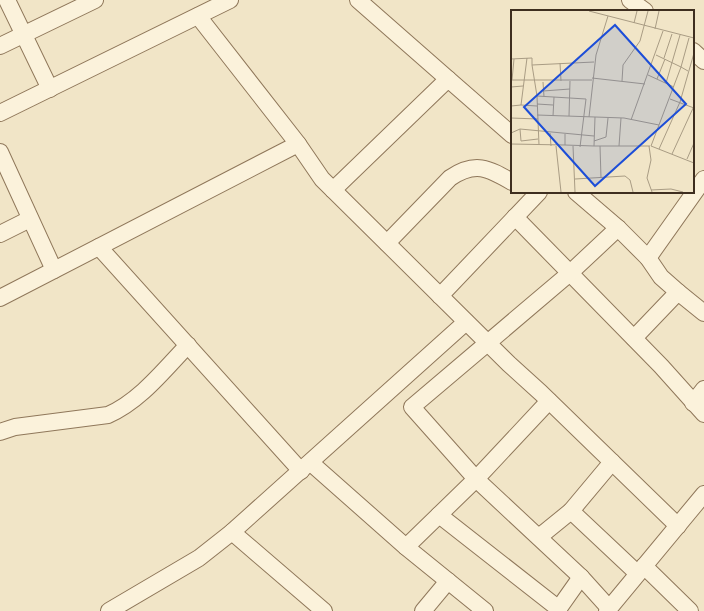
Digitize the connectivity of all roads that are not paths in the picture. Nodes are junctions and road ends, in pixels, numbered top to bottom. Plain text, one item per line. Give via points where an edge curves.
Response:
1 (7, 0) edge
2 (95, 0) edge
3 (230, 0) edge
4 (358, 0) edge
5 (630, 0) edge
6 (644, 10) edge
7 (198, 16) junction
8 (23, 33) junction
9 (0, 46) edge
10 (694, 52) edge
11 (704, 61) edge
12 (448, 79) junction
13 (50, 89) junction
14 (0, 113) edge
15 (511, 134) edge
16 (298, 144) junction
17 (0, 152) edge
18 (4, 171) edge
19 (704, 179) edge
20 (511, 181) edge
21 (334, 190) junction
22 (535, 193) edge
23 (577, 193) edge
24 (515, 217) junction
25 (30, 219) junction
26 (618, 228) junction
27 (0, 234) edge
28 (387, 244) junction
29 (98, 247) junction
30 (648, 258) junction
31 (54, 270) junction
32 (570, 273) junction
33 (678, 292) junction
34 (440, 296) junction
35 (0, 298) edge
36 (704, 313) edge
37 (466, 322) junction
38 (634, 338) junction
39 (488, 343) junction
40 (188, 345) junction
41 (704, 389) edge
42 (549, 401) junction
43 (699, 409) edge
44 (0, 432) edge
45 (612, 462) junction
46 (306, 467) junction
47 (476, 479) junction
48 (701, 506) edge
49 (571, 511) junction
50 (439, 515) junction
51 (678, 526) junction
52 (232, 532) junction
53 (539, 537) junction
54 (406, 547) junction
55 (641, 570) junction
56 (581, 577) junction
57 (448, 581) junction
58 (558, 610) edge
59 (608, 610) edge
60 (109, 611) edge
61 (324, 611) edge
62 (423, 611) edge
63 (485, 611) edge
64 (690, 611) edge

1 - 8 street
2 - 8 street
3 - 7 street
4 - 12 street
5 - 6 street
7 - 13 street
7 - 16 street
8 - 9 street
8 - 13 street
10 - 11 street
12 - 15 street
12 - 21 street
13 - 14 street
16 - 21 street via 322,179
16 - 29 street
17 - 18 street
18 - 25 street
19 - 30 street
20 - 28 street via 485,168 472,167 461,171 450,178
21 - 28 street
22 - 24 street
23 - 26 street
24 - 32 street
24 - 34 street
25 - 27 street
25 - 31 street
26 - 30 street
26 - 32 street
28 - 34 street
29 - 31 street
29 - 40 street
30 - 33 street via 661,277
31 - 35 street
32 - 38 street
32 - 39 street
33 - 36 street
33 - 38 street
34 - 37 street
37 - 39 street
37 - 46 street
38 - 43 street
39 - 42 street
39 - 47 street via 412,408
40 - 44 street via 133,400 114,413 15,427
40 - 46 street
41 - 43 street
42 - 45 street
42 - 47 street
45 - 49 street
45 - 51 street
46 - 52 street
46 - 54 street
47 - 50 street
47 - 53 street
48 - 51 street
49 - 53 street
49 - 55 street
50 - 54 street
50 - 58 street
51 - 55 street
52 - 60 street via 199,558
52 - 61 street
53 - 56 street
54 - 57 street
55 - 59 street
55 - 64 street
56 - 58 street
56 - 59 street
57 - 62 street
57 - 63 street

